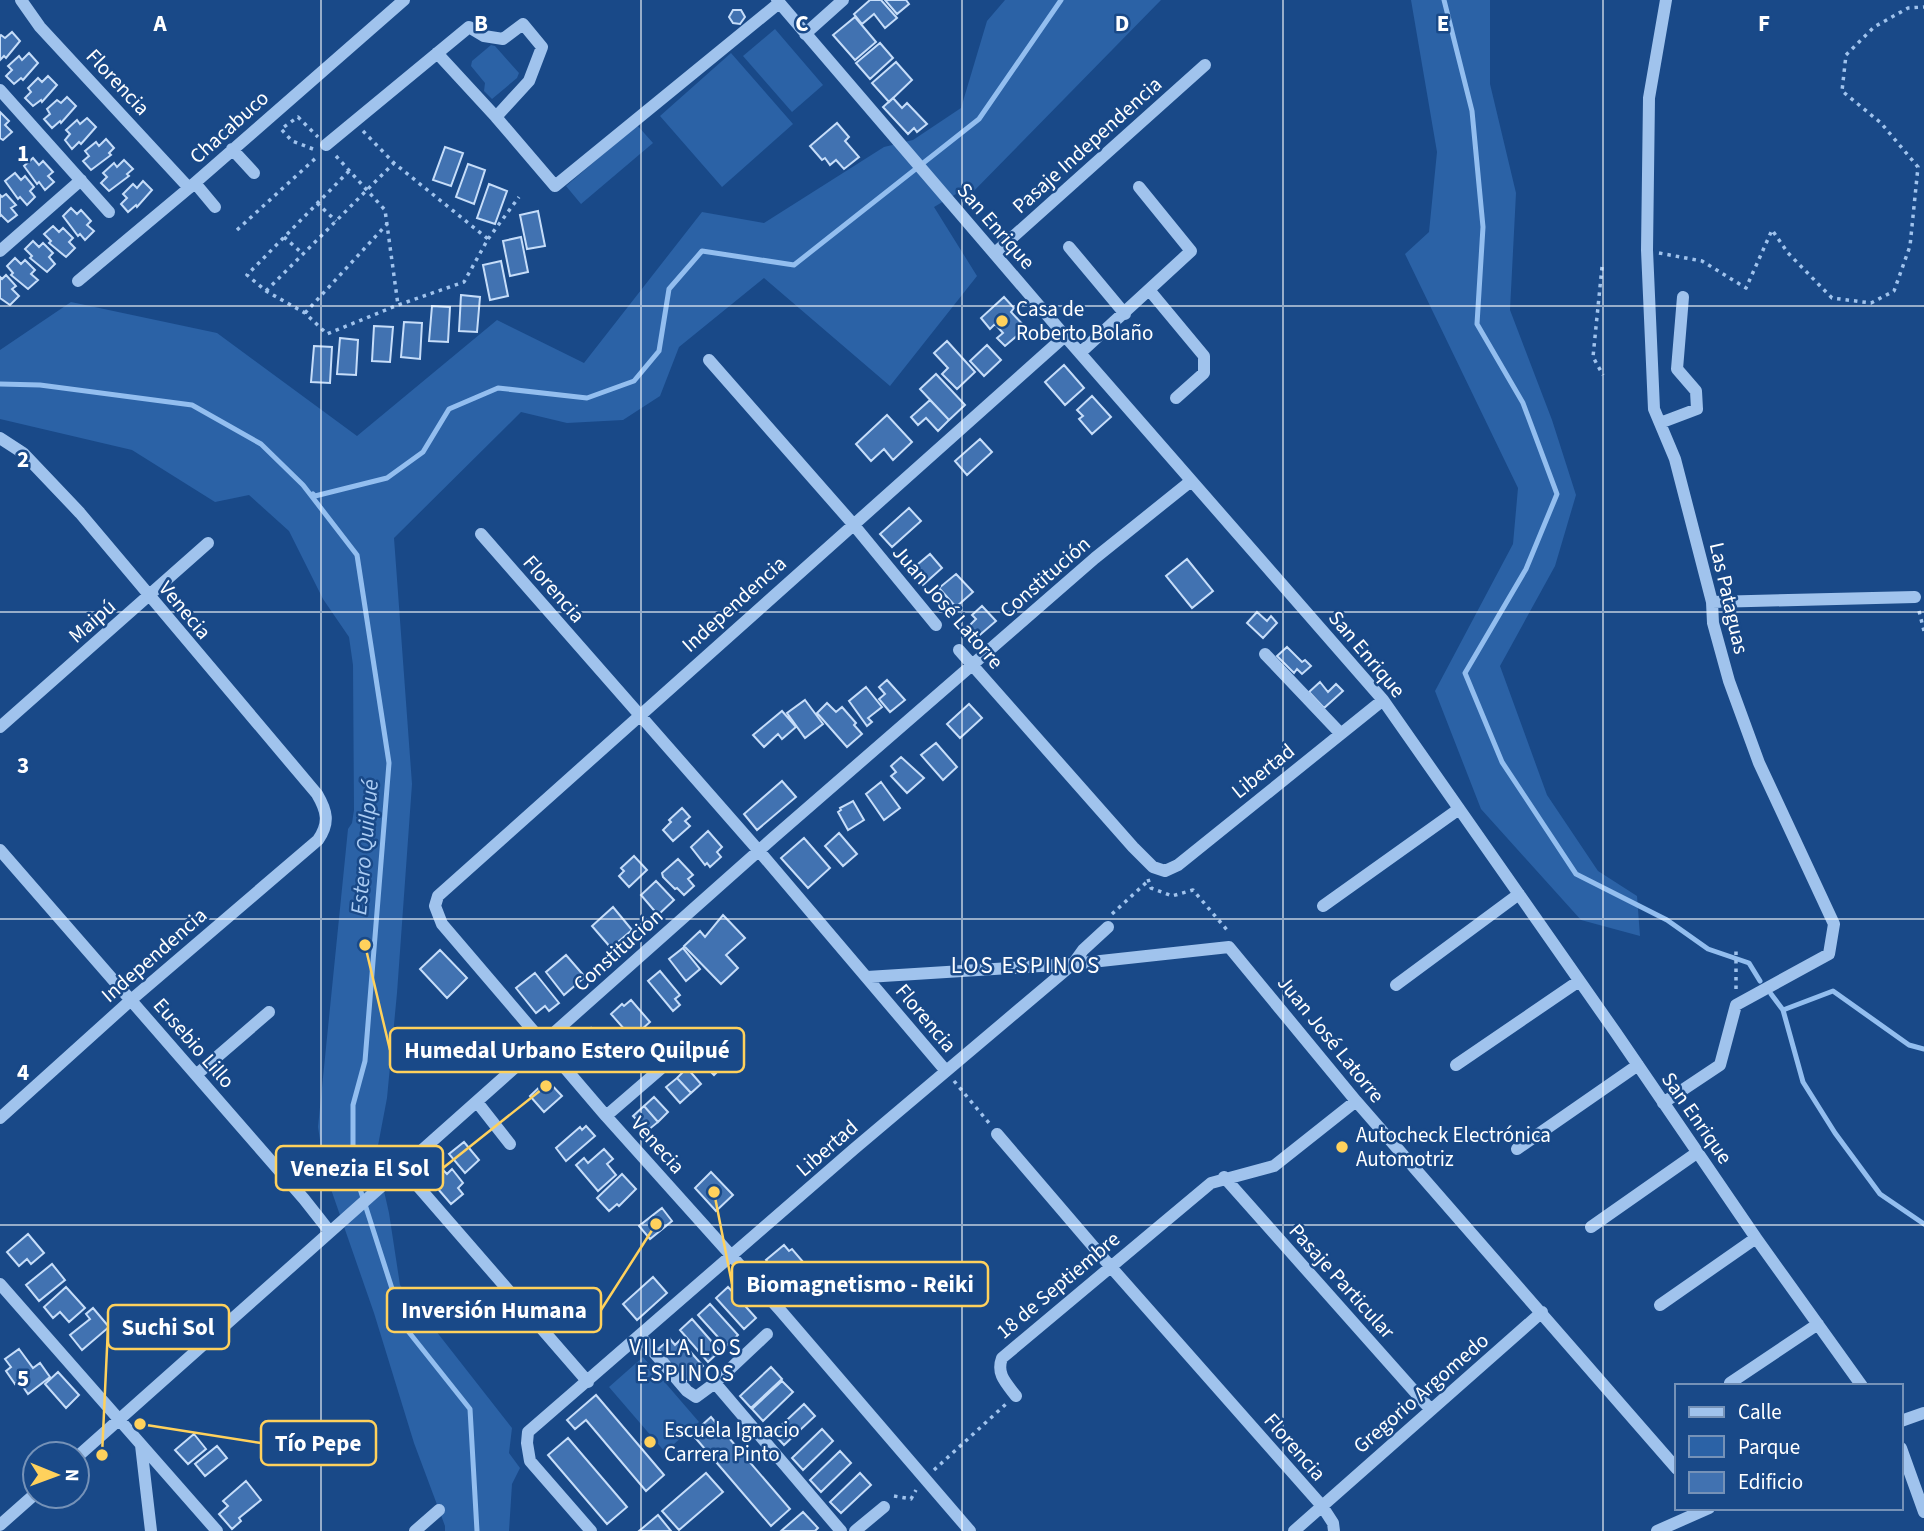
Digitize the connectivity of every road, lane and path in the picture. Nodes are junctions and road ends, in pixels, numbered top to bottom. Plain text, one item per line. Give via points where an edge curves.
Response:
1 (21, 0) edge
2 (843, 0) edge
3 (1666, 0) edge
4 (400, 1) edge
5 (778, 1) edge
6 (1924, 7) edge
7 (805, 34) junction
8 (437, 53) junction
9 (1206, 65) dead end
10 (0, 90) edge
11 (496, 117) junction
12 (354, 122) junction
13 (232, 149) junction
14 (326, 151) junction
15 (394, 163) junction
16 (349, 171) junction
17 (254, 173) dead end
18 (81, 180) junction
19 (192, 186) junction
20 (1139, 187) dead end
21 (367, 191) junction
22 (519, 197) dead end
23 (317, 203) junction
24 (215, 207) dead end
25 (109, 212) dead end
26 (336, 221) junction
27 (387, 224) junction
28 (237, 230) dead end
29 (284, 237) junction
30 (488, 239) junction
31 (1069, 247) dead end
32 (1647, 250) junction
33 (0, 251) edge
34 (995, 253) junction
35 (303, 254) junction
36 (1602, 267) dead end
37 (78, 281) dead end
38 (265, 290) junction
39 (1150, 291) junction
40 (1684, 297) dead end
41 (398, 304) junction
42 (305, 313) junction
43 (1125, 314) junction
44 (1065, 336) junction
45 (1080, 353) junction
46 (709, 360) dead end
47 (1603, 375) dead end
48 (1176, 398) dead end
49 (1660, 423) junction
50 (0, 438) edge
51 (1191, 481) junction
52 (853, 524) junction
53 (481, 534) dead end
54 (208, 544) dead end
55 (149, 597) junction
56 (1915, 597) joint
57 (1712, 602) junction
58 (936, 625) dead end
59 (1924, 631) edge
60 (959, 650) dead end
61 (1265, 653) dead end
62 (973, 665) junction
63 (1383, 699) junction
64 (639, 716) junction
65 (0, 727) edge
66 (1341, 734) junction
67 (1459, 810) junction
68 (327, 818) joint
69 (0, 850) edge
70 (758, 851) junction
71 (1165, 871) joint
72 (1519, 894) junction
73 (1323, 905) dead end
74 (435, 906) joint
75 (1108, 927) joint
76 (1229, 947) junction
77 (1736, 948) dead end
78 (1073, 964) junction
79 (867, 977) junction
80 (1579, 981) junction
81 (1396, 985) dead end
82 (131, 1000) junction
83 (1736, 1005) junction
84 (269, 1012) dead end
85 (701, 1034) dead end
86 (543, 1043) junction
87 (1456, 1065) dead end
88 (1638, 1065) junction
89 (946, 1071) junction
90 (197, 1075) junction
91 (1356, 1101) junction
92 (477, 1102) junction
93 (1663, 1103) junction
94 (606, 1116) junction
95 (0, 1118) edge
96 (997, 1134) joint
97 (510, 1144) dead end
98 (1517, 1149) dead end
99 (1698, 1152) junction
100 (403, 1169) junction
101 (1224, 1177) junction
102 (1591, 1227) dead end
103 (335, 1228) junction
104 (1756, 1238) junction
105 (731, 1256) junction
106 (1110, 1266) junction
107 (0, 1284) edge
108 (1660, 1305) dead end
109 (1542, 1312) junction
110 (1818, 1324) junction
111 (767, 1334) dead end
112 (640, 1336) junction
113 (588, 1381) junction
114 (715, 1383) junction
115 (1730, 1383) dead end
116 (1861, 1384) edge
117 (1016, 1396) joint
118 (1431, 1410) junction
119 (1924, 1413) edge
120 (118, 1419) junction
121 (1903, 1420) edge
122 (91, 1444) edge
123 (141, 1444) junction
124 (1903, 1454) edge
125 (1675, 1467) edge
126 (922, 1478) junction
127 (21, 1506) edge
128 (1322, 1506) junction
129 (884, 1507) joint
130 (439, 1510) dead end
131 (1704, 1510) edge
132 (1924, 1512) edge
133 (0, 1525) edge
134 (151, 1531) edge
135 (217, 1531) edge
136 (415, 1531) edge
137 (591, 1531) edge
138 (841, 1531) edge
139 (855, 1531) edge
140 (970, 1531) edge
141 (1294, 1531) edge
142 (1334, 1531) edge
143 (1657, 1531) edge

1 - 19 street, Florencia via 40,27
2 - 7 street
3 - 32 street, Las Pataguas via 1649,98
4 - 13 street, Chacabuco
5 - 7 street, San Enrique
5 - 11 street via 555,186
6 - 32 path via 1908,8 1874,27 1846,55 1842,91 1881,123 1918,167 1910,246 1894,291 1871,303 1832,298 1772,230 1746,288 1702,261
7 - 34 street, San Enrique
8 - 11 street
8 - 11 street via 470,27 484,36 503,39 523,24 542,47 528,81
8 - 12 street
9 - 34 street, Pasaje Independencia
10 - 18 street
12 - 14 street
12 - 15 path
13 - 17 street
13 - 19 street, Chacabuco
14 - 14 path via 298,117 281,129 292,141
14 - 16 path
14 - 28 path
15 - 21 path
15 - 30 path
16 - 21 path
16 - 23 path
18 - 25 street
18 - 33 street
19 - 24 street, Florencia
19 - 37 street, Chacabuco
20 - 39 street via 1191,251
21 - 26 path
21 - 27 path via 385,210
22 - 30 path
23 - 26 path
23 - 29 path
26 - 35 path
27 - 41 path
27 - 42 path
29 - 35 path
29 - 38 path via 247,275
30 - 41 path via 464,282
31 - 43 street
32 - 49 street, Las Pataguas via 1654,409
34 - 44 street, San Enrique
35 - 38 path
36 - 47 path via 1593,357
38 - 42 path
39 - 43 street
39 - 48 street via 1204,356 1205,373
40 - 49 street via 1677,369 1696,391 1697,409
41 - 42 path via 327,334
43 - 45 street
44 - 45 street, San Enrique
44 - 52 street, Independencia
45 - 51 street, San Enrique
46 - 52 street, Juan José Latorre
49 - 57 street, Las Pataguas via 1675,459
50 - 55 street, Venecia via 23,453 80,513
51 - 62 street, Constitución
51 - 63 street, San Enrique
52 - 58 street, Juan José Latorre
52 - 64 street, Independencia
53 - 64 street, Florencia
54 - 55 street, Maipú
55 - 65 street, Maipú
55 - 68 street, Venecia via 317,794
56 - 57 street
56 - 59 path
57 - 83 street, Las Pataguas via 1729,681 1759,764 1834,924 1829,954
60 - 62 street, Juan José Latorre
61 - 66 street
62 - 70 street, Constitución
62 - 71 street, Juan José Latorre via 1133,847 1153,867
63 - 66 street, Libertad
63 - 67 street, San Enrique
64 - 70 street, Florencia
64 - 74 street, Independencia via 438,896
66 - 71 street, Libertad
67 - 72 street, San Enrique
67 - 73 street
68 - 82 street, Independencia via 318,840
69 - 82 street, Eusebio Lillo
70 - 79 street, Florencia
70 - 86 street, Constitución
72 - 80 street, San Enrique
72 - 81 street
74 - 86 street, Venecia via 442,924
75 - 76 path via 1109,917 1149,880 1151,888 1172,896 1193,890 1227,930
75 - 78 street, Libertad
76 - 78 street
76 - 91 street, Juan José Latorre
77 - 83 path
78 - 79 street
78 - 89 street, Libertad
79 - 89 street, Florencia
80 - 87 street
80 - 88 street, San Enrique
82 - 90 street, Eusebio Lillo
82 - 95 street, Independencia
83 - 93 street via 1720,1066
84 - 90 street
85 - 94 street
86 - 92 street, Constitución
86 - 94 street, Venecia
88 - 93 street, San Enrique
88 - 98 street
89 - 96 path, Florencia
89 - 105 street, Libertad
90 - 103 street, Eusebio Lillo
91 - 101 street, 18 de Septiembre via 1274,1166
91 - 109 street, Juan José Latorre
92 - 97 street
92 - 100 street, Constitución
93 - 99 street, San Enrique
94 - 105 street, Venecia
96 - 106 street, Florencia
99 - 102 street
99 - 104 street, San Enrique
100 - 103 street, Constitución
100 - 113 street
101 - 106 street, 18 de Septiembre
101 - 118 street, Pasaje Particular
103 - 120 street, Constitución
104 - 108 street
104 - 110 street, San Enrique
105 - 112 street, Libertad
105 - 126 street, Venecia
106 - 117 street, 18 de Septiembre via 1002,1358 998,1367 1002,1378
106 - 128 street, Florencia
107 - 120 street
109 - 118 street, Gregorio Argomedo
109 - 125 street, Juan José Latorre
110 - 115 street
110 - 116 street, San Enrique
111 - 114 street
112 - 113 street, Libertad
112 - 114 street via 696,1397
113 - 137 street, Libertad via 528,1432 527,1443 530,1461
114 - 138 street
117 - 126 path
118 - 128 street, Gregorio Argomedo
119 - 121 street
120 - 122 street, Constitución
120 - 123 street
123 - 134 street
123 - 135 street
124 - 132 street
126 - 129 path via 911,1499 894,1496
126 - 140 street, Venecia
127 - 133 street
128 - 141 street, Gregorio Argomedo
128 - 142 street, Florencia
129 - 139 street
130 - 136 street
131 - 143 street

